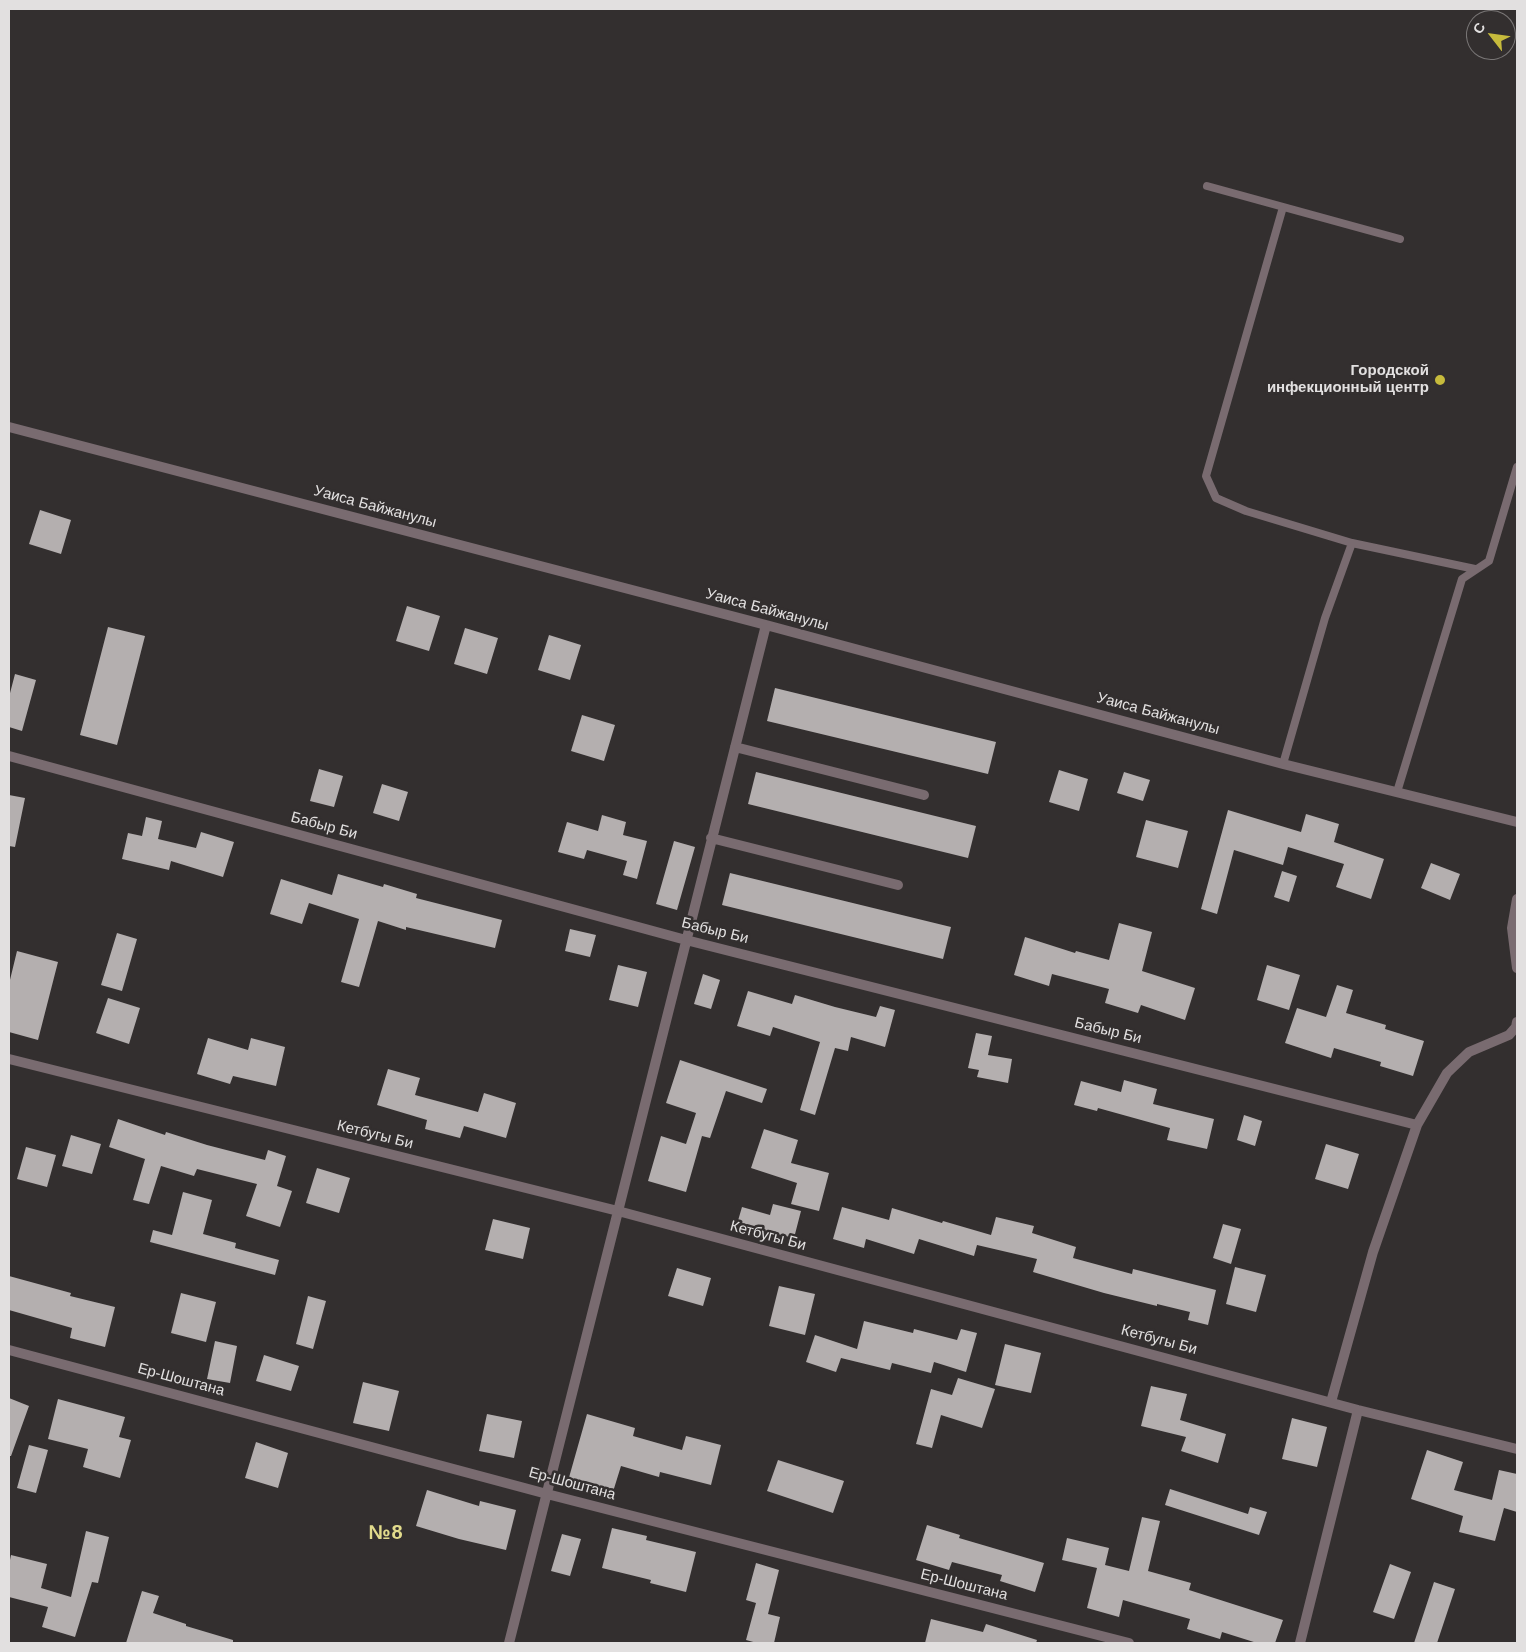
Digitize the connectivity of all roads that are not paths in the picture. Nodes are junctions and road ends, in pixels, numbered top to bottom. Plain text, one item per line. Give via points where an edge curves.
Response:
1 (1207, 186) dead end
2 (1283, 207) junction
3 (1400, 238) dead end
4 (9, 427) edge
5 (1517, 467) edge
6 (1508, 502) junction
7 (1517, 504) edge
8 (1352, 544) junction
9 (1475, 569) junction
10 (766, 625) junction
11 (735, 747) junction
12 (9, 756) edge
13 (1284, 764) junction
14 (1397, 792) junction
15 (924, 795) dead end
16 (1517, 821) edge
17 (711, 838) junction
18 (898, 885) dead end
19 (1517, 899) edge
20 (686, 940) junction
21 (1517, 968) edge
22 (1517, 1022) edge
23 (9, 1059) edge
24 (1417, 1124) junction
25 (618, 1211) junction
26 (9, 1350) edge
27 (1331, 1402) junction
28 (1358, 1410) junction
29 (1517, 1449) edge
30 (547, 1494) junction
31 (510, 1643) edge
32 (1129, 1643) edge
33 (1300, 1643) edge

1 - 2 lane
2 - 3 lane
2 - 8 lane via 1206,476 1216,498 1246,511
4 - 10 street, Уаиса Байжанулы
5 - 6 lane
6 - 7 lane
6 - 9 lane via 1489,561
8 - 9 lane
8 - 13 lane via 1325,618
9 - 14 lane via 1462,579
10 - 11 street
10 - 13 street, Уаиса Байжанулы
11 - 15 street
11 - 17 street
12 - 20 street, Бабыр Би
13 - 14 street, Уаиса Байжанулы
14 - 16 street, Уаиса Байжанулы
17 - 18 street
17 - 20 street
19 - 21 street via 1512,928
20 - 24 street, Бабыр Би
20 - 25 street
22 - 24 street via 1509,1035 1469,1052 1447,1073
23 - 25 street, Кетбугы Би
24 - 27 street via 1373,1252
25 - 27 street, Кетбугы Би
25 - 30 street
26 - 30 street, Ер-Шоштана
27 - 28 street, Кетбугы Би
28 - 29 street, Кетбугы Би
28 - 33 street
30 - 31 street
30 - 32 street, Ер-Шоштана

